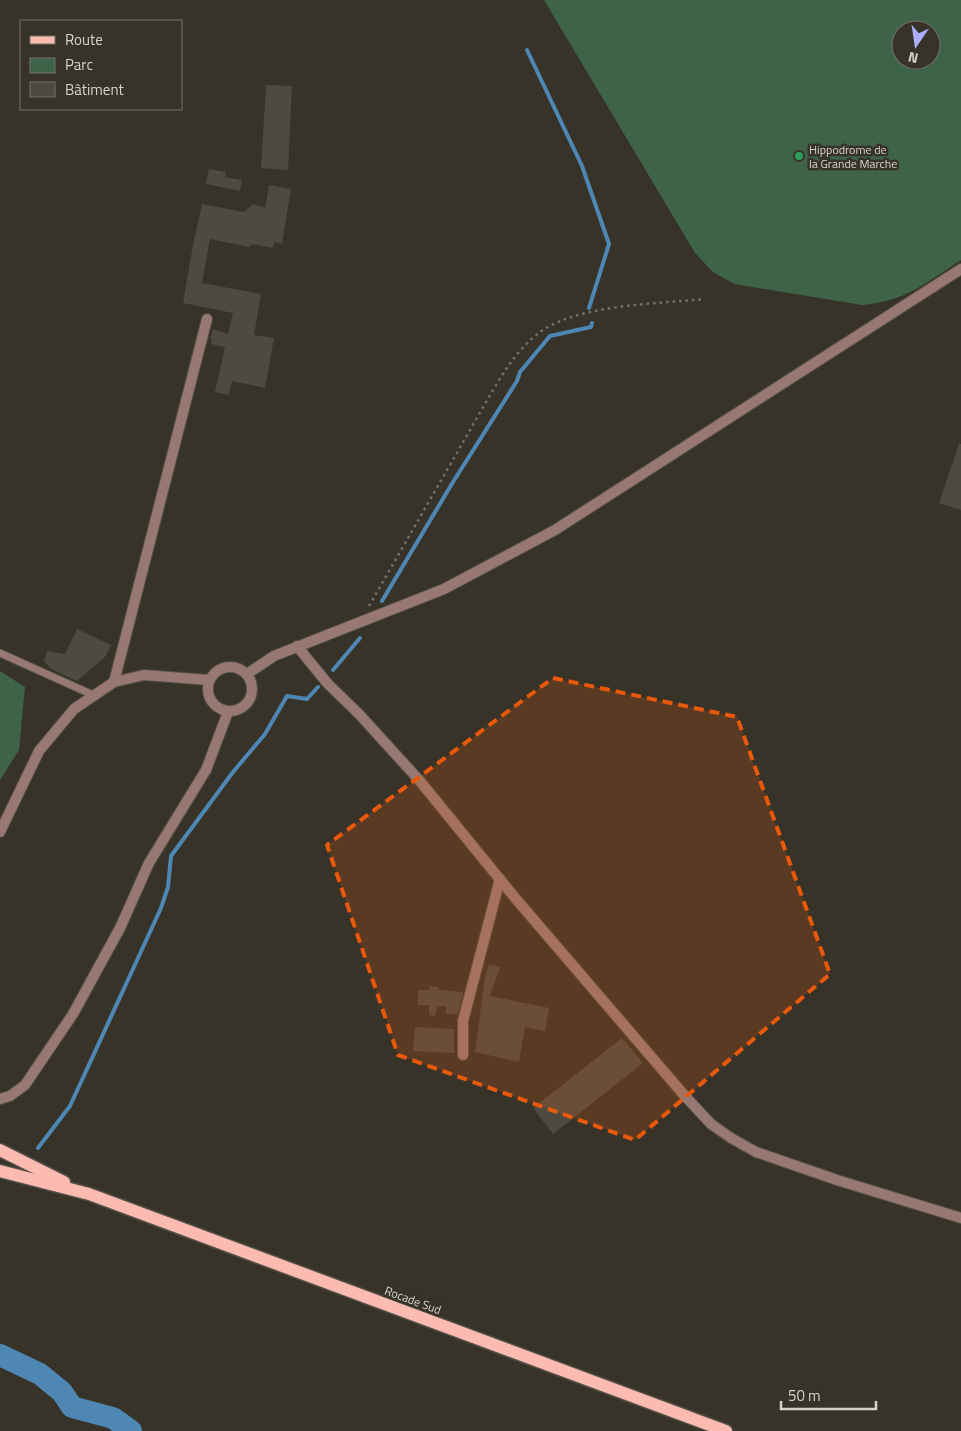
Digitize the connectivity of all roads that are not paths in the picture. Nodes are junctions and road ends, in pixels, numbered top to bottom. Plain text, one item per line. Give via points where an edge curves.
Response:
1 (961, 269) edge
2 (207, 319) dead end
3 (297, 646) junction
4 (0, 653) edge
5 (247, 674) junction
6 (209, 680) junction
7 (114, 682) junction
8 (93, 695) junction
9 (228, 712) junction
10 (0, 832) edge
11 (500, 879) junction
12 (462, 1055) dead end
13 (0, 1099) edge
14 (0, 1150) edge
15 (0, 1170) edge
16 (89, 1194) junction
17 (961, 1218) edge
18 (726, 1431) edge

1 - 3 street via 555,530 444,589
2 - 7 street
3 - 5 street via 274,656
3 - 11 street via 328,684 419,780
4 - 8 lane
5 - 6 street via 228,667 218,670
5 - 9 street via 252,686 249,701 236,711
6 - 7 street via 144,675
6 - 9 street via 208,694 213,704
7 - 8 street
8 - 10 street via 74,709 39,751
9 - 13 street via 206,770 149,862 120,928 73,1014 24,1085
11 - 12 street via 463,1021
11 - 17 street via 684,1095 731,1138 756,1152
14 - 16 main road, Rocade Sud
15 - 16 main road, Rocade Sud
16 - 18 main road, Rocade Sud

